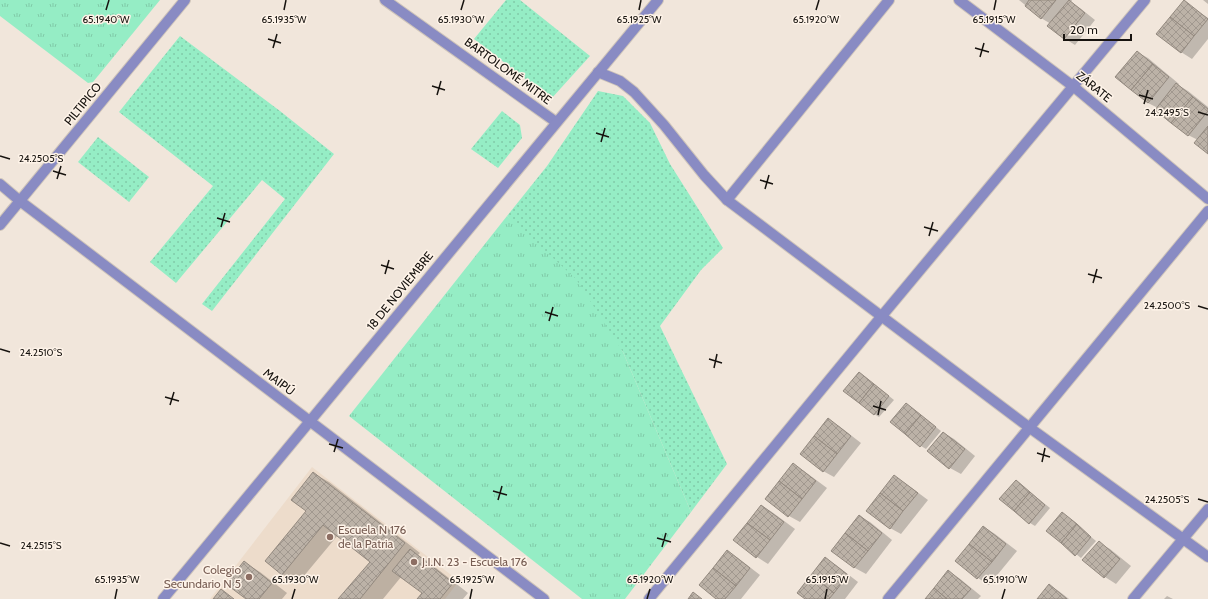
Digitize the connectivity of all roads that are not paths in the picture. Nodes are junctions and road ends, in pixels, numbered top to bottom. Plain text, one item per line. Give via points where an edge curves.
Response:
1 (185, 0) edge
2 (386, 0) edge
3 (658, 0) edge
4 (889, 0) edge
5 (959, 0) edge
6 (1145, 0) edge
7 (598, 72) junction
8 (1074, 87) junction
9 (556, 122) junction
10 (0, 184) edge
11 (1208, 199) edge
12 (727, 200) junction
13 (20, 201) junction
14 (1208, 211) edge
15 (0, 225) edge
16 (881, 317) junction
17 (310, 422) junction
18 (1030, 428) junction
19 (1208, 509) edge
20 (1184, 539) junction
21 (1208, 557) edge
22 (163, 599) edge
23 (544, 599) edge
24 (649, 599) edge
25 (888, 599) edge
26 (1133, 599) edge

1 - 13 street, PILTIPICO
2 - 9 street, BARTOLOMÉ MITRE
3 - 7 street, 18 DE NOVIEMBRE
4 - 12 street
5 - 8 street, ZÁRATE
6 - 8 street
7 - 9 street, 18 DE NOVIEMBRE
7 - 12 street via 620,81 634,92
8 - 11 street, ZÁRATE
8 - 16 street
9 - 17 street, 18 DE NOVIEMBRE
10 - 13 street, MAIPÚ
12 - 16 street
13 - 15 street, PILTIPICO
13 - 17 street, MAIPÚ
14 - 18 street
16 - 18 street
16 - 24 street
17 - 22 street, 18 DE NOVIEMBRE
17 - 23 street, MAIPÚ
18 - 20 street
18 - 25 street
19 - 20 street
20 - 21 street
20 - 26 street

